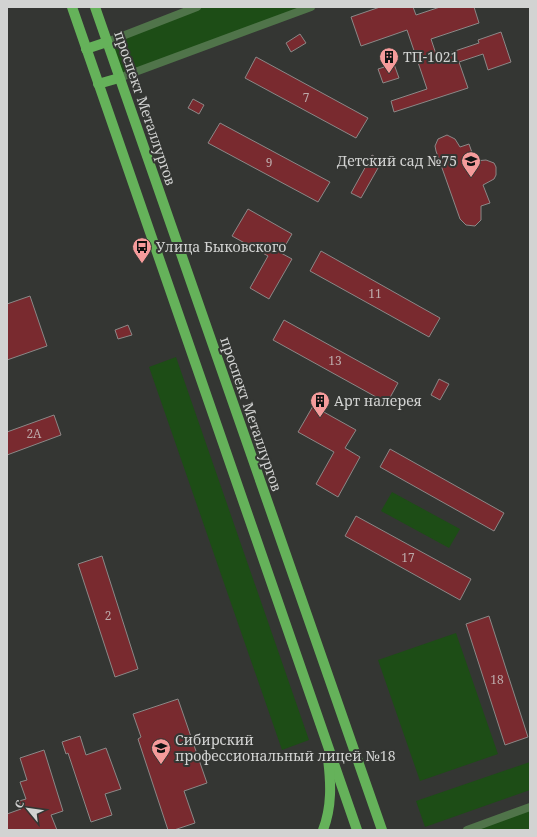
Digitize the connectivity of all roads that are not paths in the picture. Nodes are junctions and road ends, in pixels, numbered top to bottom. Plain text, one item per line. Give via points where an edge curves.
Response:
1 (72, 7) edge
2 (95, 7) edge
3 (197, 7) edge
4 (310, 7) edge
5 (107, 42) junction
6 (86, 49) junction
7 (119, 78) junction
8 (98, 84) junction
9 (325, 737) junction
10 (530, 807) edge
11 (323, 830) edge
12 (357, 830) edge
13 (382, 830) edge
14 (467, 830) edge

1 - 6 main road
2 - 5 main road, проспект Металлургов
3 - 5 street
4 - 7 street
5 - 6 main road
5 - 7 main road, проспект Металлургов
6 - 8 main road
7 - 8 main road
7 - 13 main road, проспект Металлургов
8 - 9 main road
9 - 11 main road via 330,800
9 - 12 main road
10 - 14 street

